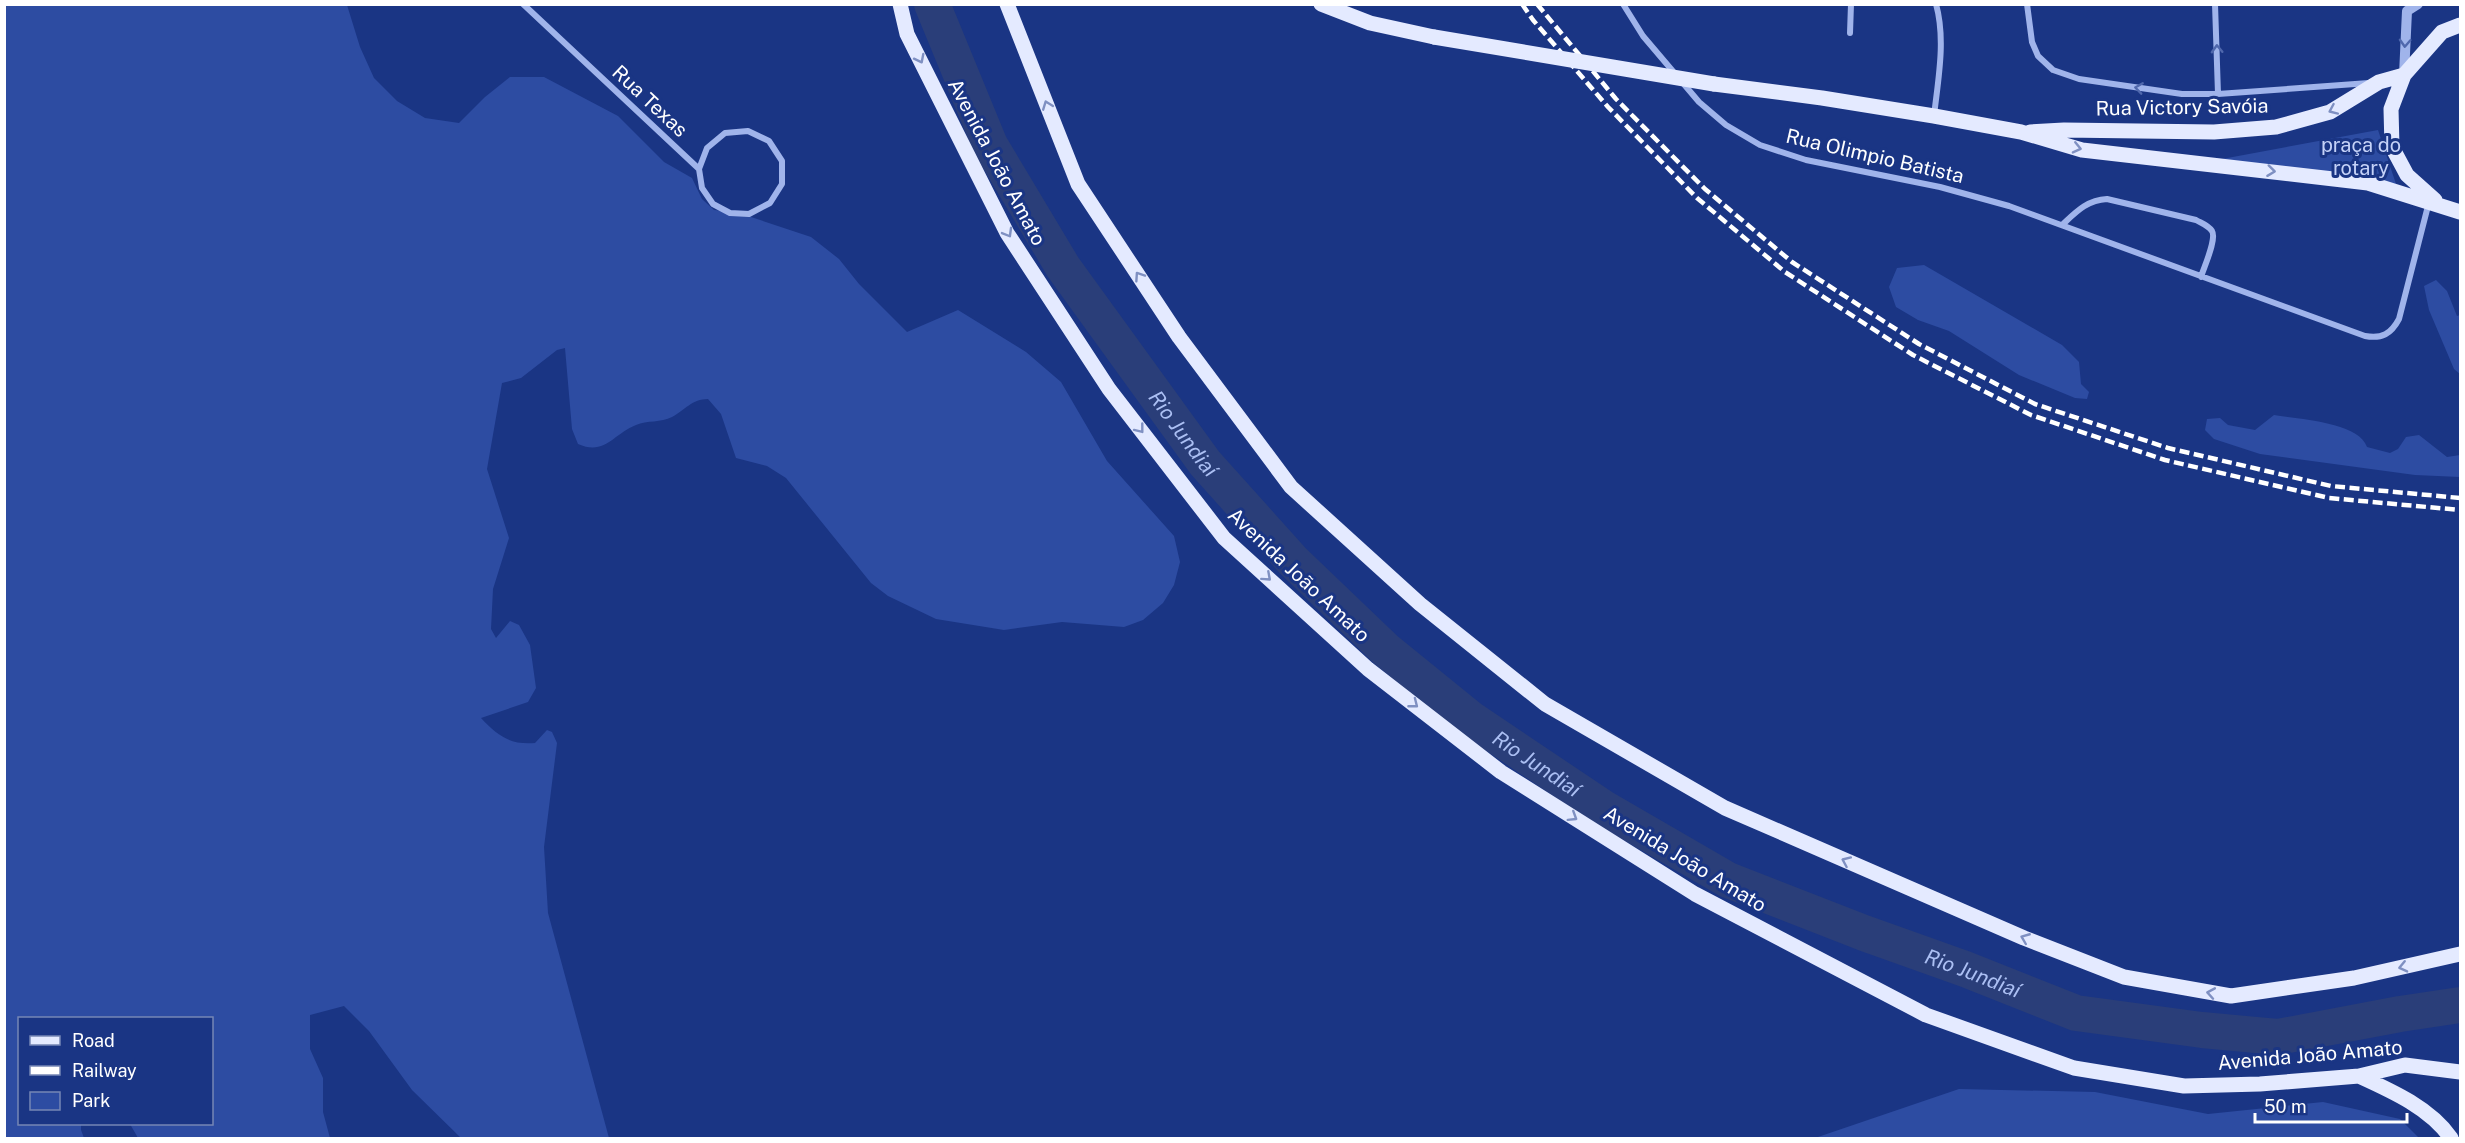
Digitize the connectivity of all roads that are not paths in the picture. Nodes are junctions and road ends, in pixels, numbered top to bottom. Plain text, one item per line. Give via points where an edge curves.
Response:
1 (523, 4) edge
2 (900, 4) edge
3 (1007, 4) edge
4 (1321, 4) edge
5 (1623, 4) edge
6 (1851, 4) edge
7 (1936, 4) edge
8 (2027, 4) edge
9 (2215, 4) edge
10 (2418, 4) edge
11 (2407, 8) edge
12 (2460, 25) edge
13 (1850, 33) dead end
14 (2404, 75) junction
15 (2379, 82) junction
16 (2218, 94) junction
17 (1934, 116) junction
18 (2021, 132) junction
19 (699, 170) junction
20 (2434, 203) junction
21 (2460, 212) edge
22 (2062, 225) junction
23 (2200, 277) junction
24 (2460, 954) edge
25 (2460, 1072) edge
26 (2360, 1076) junction
27 (2451, 1138) edge

1 - 19 street, Rua Texas
2 -> 26 main road, Avenida João Amato via 907,34 1007,233 1109,389 1224,538 1368,669 1501,772 1695,894 1926,1015 2074,1068 2184,1086
24 -> 3 main road via 2354,978 2230,996 2124,976 2024,938 1725,808 1545,704 1420,604 1291,487 1179,337 1078,184
4 - 17 main road, bridge via 1370,23 1434,37
5 - 22 street, Rua Olimpio Batista via 1643,36 1700,102 1726,125 1760,145 1806,160 1952,190
6 - 13 street
7 - 17 street via 1940,18 1940,64
16 -> 8 street via 2181,94 2079,80 2053,70 2038,56 2031,42
16 -> 9 street
10 - 11 street
11 -> 14 street
12 - 14 main road via 2442,32
14 - 15 main road, Rua Victory Savóia
14 - 20 main road via 2391,109 2392,147 2407,175
15 - 16 street
15 -> 18 main road, Rua Victory Savóia via 2330,112 2276,127 2214,132
17 - 18 main road
18 -> 20 main road via 2082,150 2368,183
19 - 19 street, Rua Texas via 702,188 714,204 730,213 749,214 770,204 782,184 782,161 769,141 748,131 725,133 707,148
20 - 21 main road
20 - 23 street, Rua Olimpio Batista via 2399,319 2384,336 2365,336
22 - 23 street, Rua Olimpio Batista
22 - 23 street via 2095,199 2196,220 2213,232
25 - 26 main road, Avenida João Amato via 2405,1065
26 - 27 main road via 2401,1096 2444,1128

